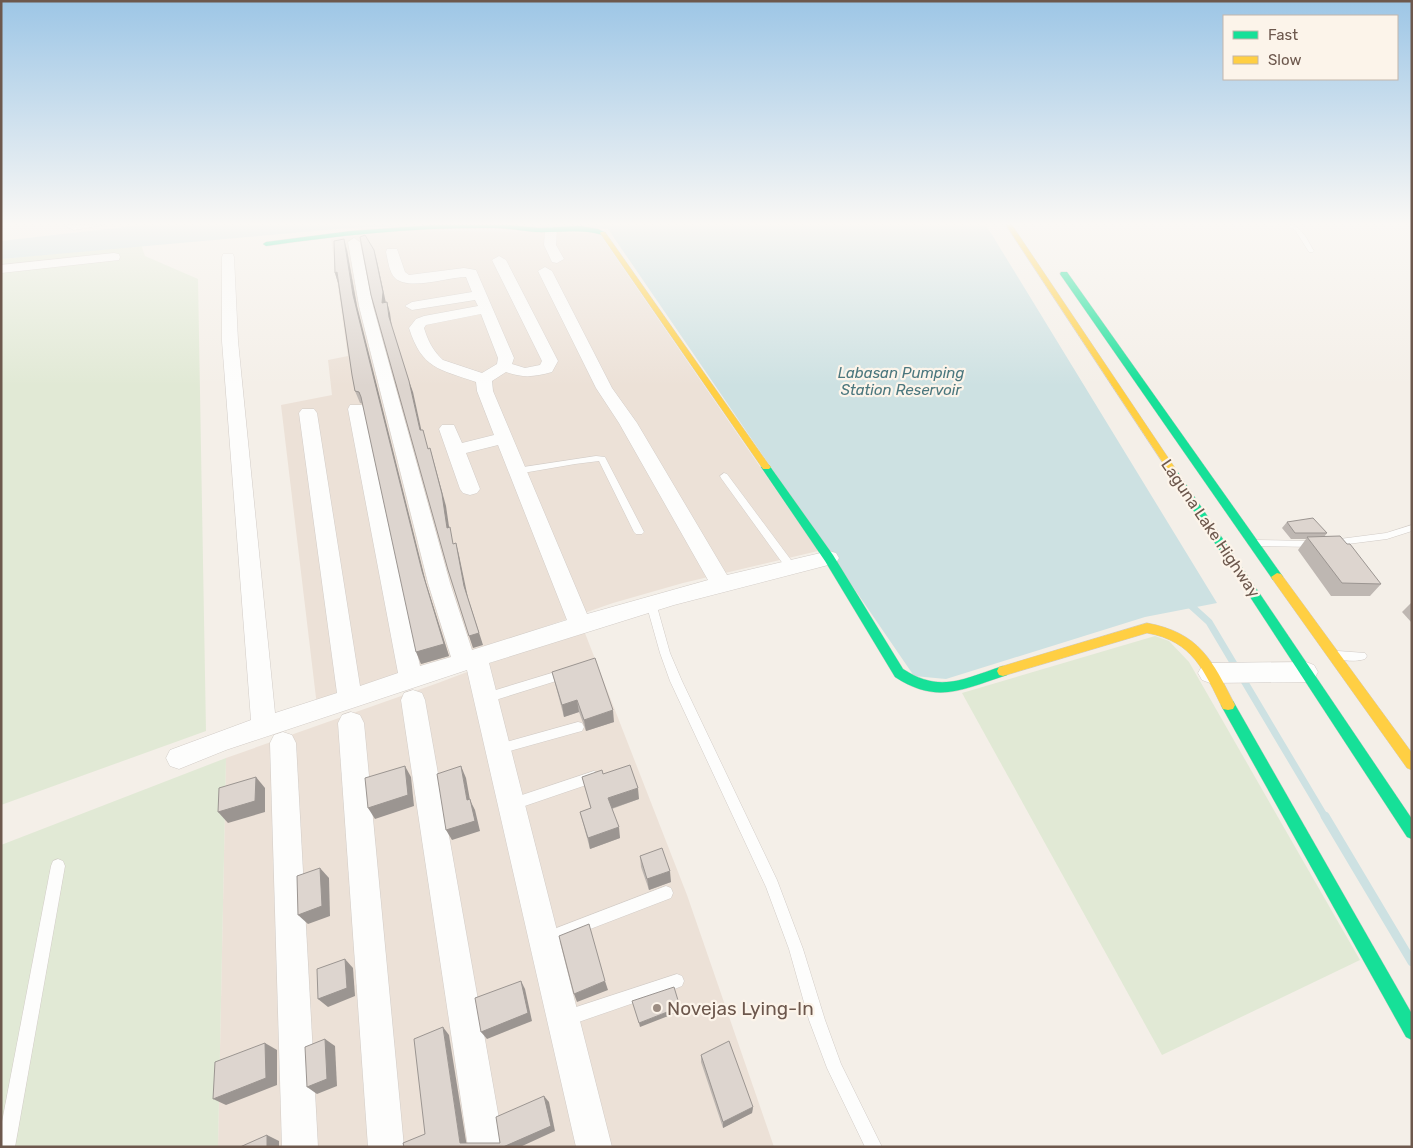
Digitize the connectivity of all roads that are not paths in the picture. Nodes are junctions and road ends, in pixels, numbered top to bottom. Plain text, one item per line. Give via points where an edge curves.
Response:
1 (229, 279) edge
2 (361, 279) edge
3 (473, 279) edge
4 (508, 279) edge
5 (549, 279) edge
6 (638, 279) edge
7 (1045, 279) edge
8 (1067, 279) edge
9 (484, 302) junction
10 (412, 306) dead end
11 (504, 366) junction
12 (484, 379) junction
13 (356, 409) dead end
14 (1132, 410) junction
15 (1160, 410) junction
16 (308, 413) dead end
17 (448, 429) dead end
18 (504, 438) junction
19 (456, 450) junction
20 (517, 471) junction
21 (724, 476) dead end
22 (470, 489) dead end
23 (1412, 528) edge
24 (639, 532) dead end
25 (1252, 542) junction
26 (829, 558) junction
27 (790, 566) junction
28 (721, 584) junction
29 (651, 603) junction
30 (580, 624) junction
31 (1332, 655) junction
32 (1361, 656) dead end
33 (470, 660) junction
34 (579, 670) edge
35 (1220, 672) junction
36 (1296, 672) junction
37 (412, 689) junction
38 (485, 699) junction
39 (350, 711) junction
40 (578, 727) dead end
41 (274, 735) junction
42 (498, 749) junction
43 (179, 758) dead end
44 (1412, 764) edge
45 (607, 773) edge
46 (510, 806) junction
47 (1412, 832) edge
48 (58, 866) dead end
49 (666, 893) dead end
50 (543, 940) junction
51 (677, 981) dead end
52 (564, 1019) junction
53 (1412, 1031) edge
54 (6, 1147) edge
55 (300, 1147) edge
56 (386, 1147) edge
57 (486, 1147) edge
58 (594, 1147) edge
59 (874, 1147) edge

1 - 41 street via 230,340
2 - 33 street via 440,583
3 - 9 street
4 - 11 street via 550,361 546,369 524,373
5 - 28 street via 604,388 628,423
6 - 26 street
7 - 14 street, Laguna Lake Highway
8 - 15 street, Laguna Lake Highway
9 - 10 street
9 - 11 street via 506,358
9 - 12 street via 421,322 416,328 419,340 437,363
11 - 12 street
12 - 18 street via 485,391
13 - 37 street
14 - 15 street
14 - 36 street, Laguna Lake Highway
15 - 25 street, Laguna Lake Highway
16 - 39 street
17 - 19 street
18 - 19 street
18 - 20 street
19 - 22 street
20 - 24 lane via 590,457 602,459
20 - 30 street
21 - 27 lane
23 - 25 lane via 1387,536 1344,542 1303,545
25 - 31 street, Laguna Lake Highway
26 - 27 street
26 - 35 street via 899,673 912,684 929,690 948,688 1147,628 1164,628 1181,636
27 - 28 street
28 - 29 street
29 - 30 street
29 - 59 lane via 676,681 772,885 835,1068
30 - 33 street
31 - 32 lane
31 - 44 street, Laguna Lake Highway
33 - 37 street
33 - 38 street
34 - 38 lane
35 - 36 street
35 - 53 street
36 - 47 street, Laguna Lake Highway
37 - 39 street
37 - 57 street
38 - 42 street
39 - 41 street
39 - 56 street
40 - 42 lane
41 - 43 street via 220,741
41 - 55 street
42 - 46 street
45 - 46 lane
46 - 50 street
48 - 54 lane
49 - 50 lane
50 - 52 street
51 - 52 lane
52 - 58 street

